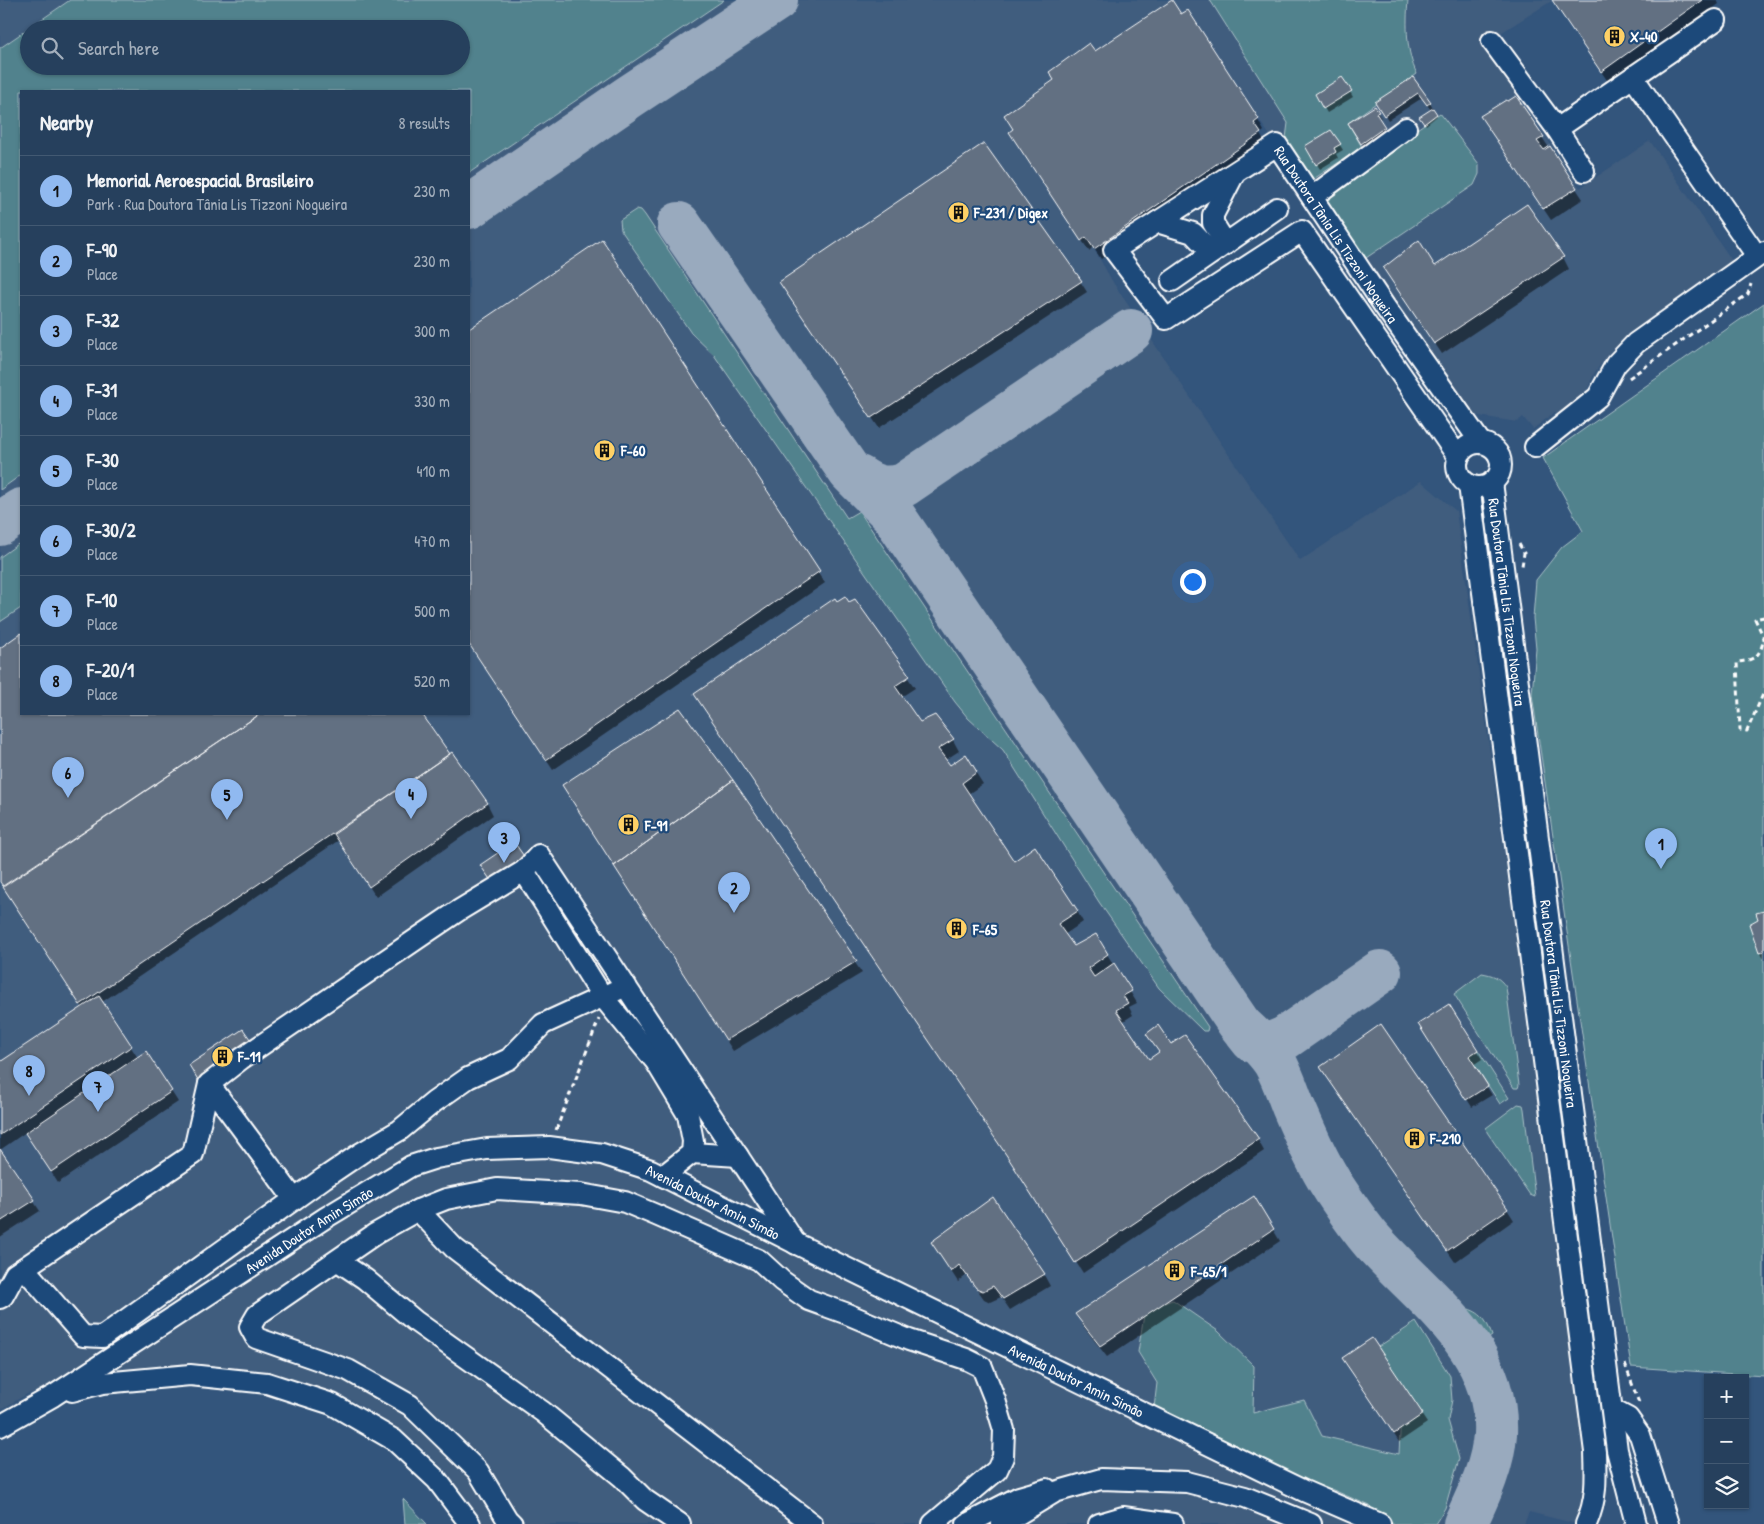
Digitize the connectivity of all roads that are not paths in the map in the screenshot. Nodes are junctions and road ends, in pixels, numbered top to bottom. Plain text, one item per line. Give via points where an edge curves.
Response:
1 (1716, 20) dead end
2 (1492, 41) dead end
3 (1633, 77) junction
4 (1406, 128) dead end
5 (1556, 129) junction
6 (1584, 170) dead end
7 (1234, 172) junction
8 (1312, 197) junction
9 (1277, 208) dead end
10 (1157, 222) junction
11 (1218, 249) junction
12 (1761, 253) edge
13 (1172, 281) dead end
14 (1481, 443) junction
15 (1535, 448) dead end
16 (1458, 457) junction
17 (1492, 482) junction
18 (1469, 485) junction
19 (524, 871) junction
20 (626, 986) junction
21 (603, 998) junction
22 (209, 1084) junction
23 (692, 1154) junction
24 (738, 1156) junction
25 (663, 1176) junction
26 (294, 1199) junction
27 (418, 1210) junction
28 (797, 1244) junction
29 (338, 1261) junction
30 (24, 1268) junction
31 (0, 1298) edge
32 (53, 1396) junction
33 (1613, 1410) junction
34 (0, 1426) edge
35 (1060, 1490) junction
36 (470, 1524) edge
37 (512, 1524) edge
38 (680, 1524) edge
39 (812, 1524) edge
40 (933, 1524) edge
41 (967, 1524) edge
42 (1002, 1524) edge
43 (1099, 1524) edge
44 (1174, 1524) edge
45 (1311, 1524) edge
46 (1380, 1524) edge
47 (1586, 1524) edge
48 (1636, 1524) edge
49 (1668, 1524) edge

1 - 3 street
2 - 5 street
3 - 5 street
3 - 12 street
4 - 8 street
5 - 6 street
7 - 8 street, Rua Doutora Tânia Lis Tizzoni Nogueira via 1277,145
7 - 10 street, Rua Doutora Tânia Lis Tizzoni Nogueira
7 - 11 street via 1213,215
8 - 14 street, Rua Doutora Tânia Lis Tizzoni Nogueira
9 - 11 street
10 - 11 street via 1193,233
10 - 16 street, Rua Doutora Tânia Lis Tizzoni Nogueira via 1114,250 1166,319 1302,231
11 - 13 street
12 - 15 street via 1636,343 1616,364 1598,397
14 - 16 street via 1467,446
14 - 17 street, Rua Doutora Tânia Lis Tizzoni Nogueira via 1493,448 1500,458 1500,471
16 - 18 street, Rua Doutora Tânia Lis Tizzoni Nogueira via 1457,470
17 - 18 street, Rua Doutora Tânia Lis Tizzoni Nogueira via 1481,487
17 - 33 street, Rua Doutora Tânia Lis Tizzoni Nogueira
18 - 47 street, Rua Doutora Tânia Lis Tizzoni Nogueira via 1595,1452 1597,1484 1593,1510
19 - 20 street via 539,855
19 - 21 street
19 - 22 street via 436,926
20 - 21 street
20 - 24 street
21 - 23 street via 656,1062 688,1114
21 - 26 street via 543,1024 509,1059 468,1078 400,1130
22 - 26 street
22 - 30 street via 193,1154
23 - 24 street
23 - 25 street
24 - 28 street
25 - 28 street, Avenida Doutor Amin Simão
25 - 32 street, Avenida Doutor Amin Simão via 602,1154 549,1147 487,1149 411,1166 325,1218
26 - 30 street via 102,1337 83,1336
27 - 29 street via 375,1234
27 - 39 street via 454,1248
27 - 40 street via 446,1199 497,1189 581,1194 625,1202 759,1260 808,1300 982,1367 1004,1430 1003,1458 997,1470
28 - 46 street, Avenida Doutor Amin Simão via 1295,1487
29 - 37 street via 257,1314 250,1327 256,1338 348,1370 410,1405 478,1471
29 - 38 street via 415,1321 544,1412 645,1500
30 - 31 street via 15,1274
32 - 34 street, Avenida Doutor Amin Simão
32 - 36 street, Avenida Doutor Amin Simão via 103,1383 190,1375 267,1383 332,1404 394,1440 437,1480
33 - 48 street, Rua Doutora Tânia Lis Tizzoni Nogueira via 1617,1450
33 - 49 street via 1628,1418 1640,1435
35 - 41 street via 1052,1488 1019,1497
35 - 42 street
35 - 45 street via 1101,1479 1187,1482 1246,1497
43 - 44 street via 1123,1518

